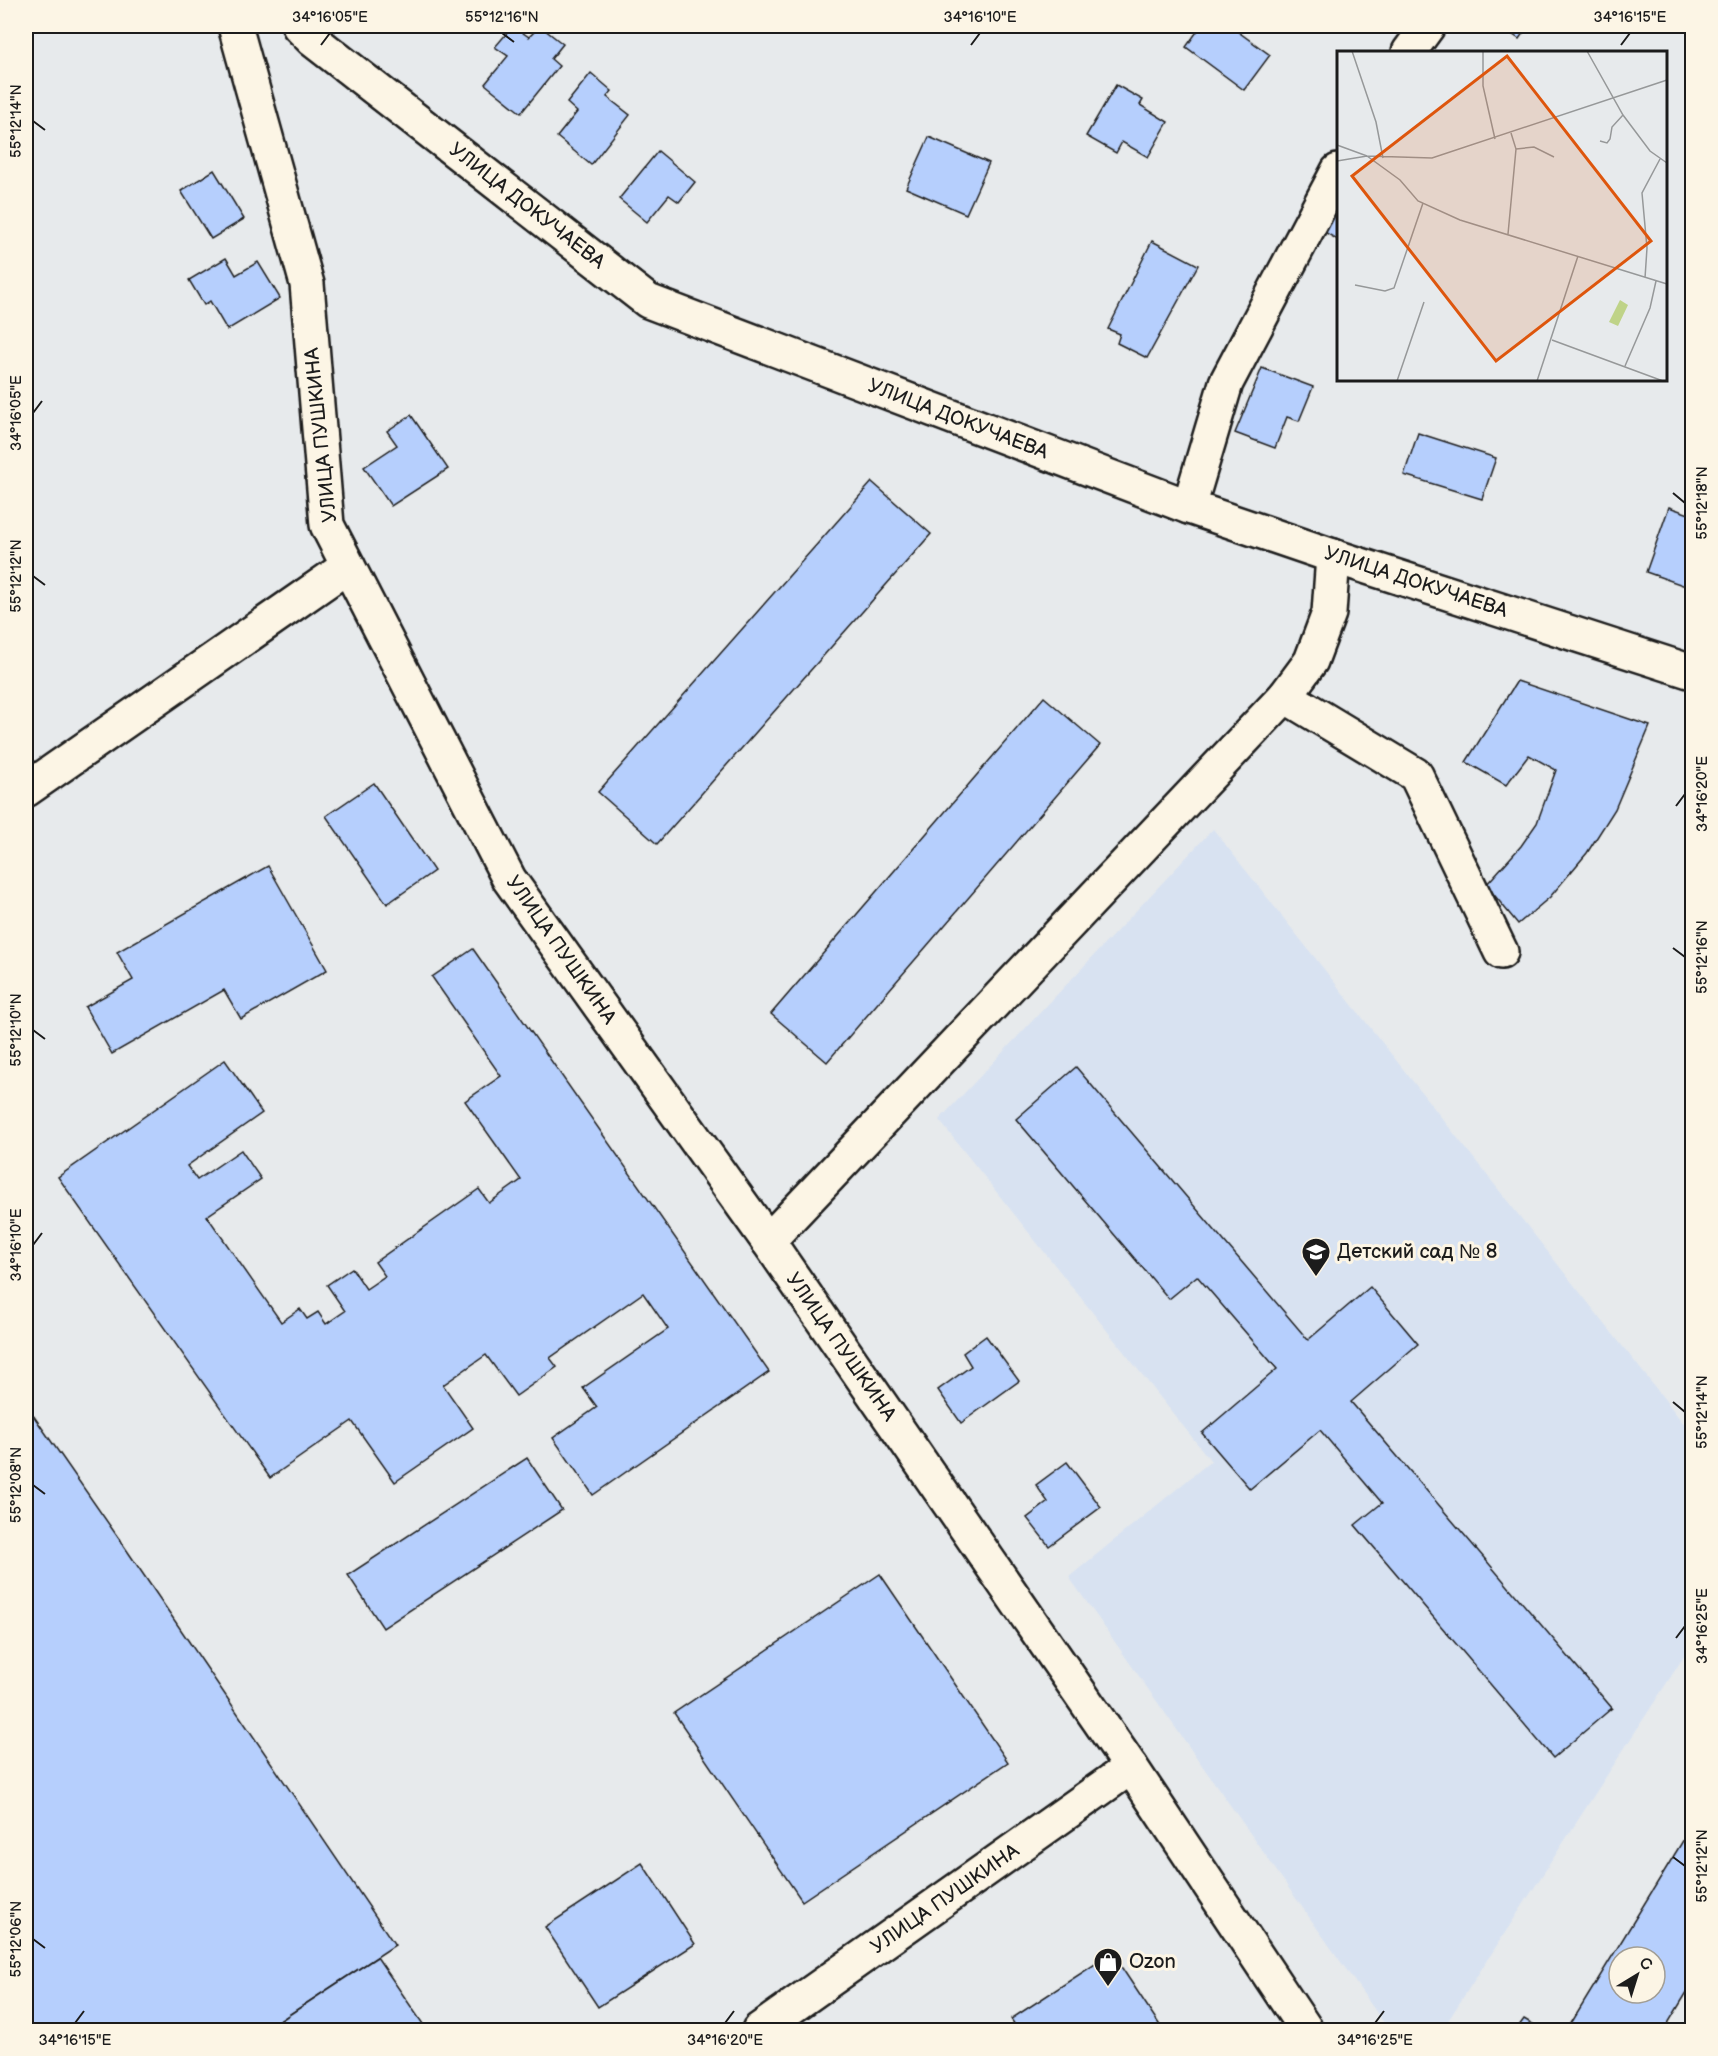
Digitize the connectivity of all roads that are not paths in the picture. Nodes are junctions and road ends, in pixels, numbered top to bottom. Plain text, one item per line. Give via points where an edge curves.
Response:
1 (235, 26) edge
2 (1428, 26) edge
3 (311, 30) edge
4 (1410, 51) edge
5 (1337, 173) edge
6 (1189, 507) junction
7 (1334, 556) junction
8 (348, 566) junction
9 (1692, 672) edge
10 (1285, 696) junction
11 (26, 790) edge
12 (1501, 952) dead end
13 (768, 1241) junction
14 (1131, 1767) junction
15 (759, 2031) edge
16 (1306, 2031) edge

1 - 8 street, УЛИЦА ПУШКИНА via 306,284 327,525
2 - 4 street
3 - 6 street, УЛИЦА ДОКУЧАЕВА via 648,301
5 - 6 street via 1226,383
6 - 7 street, УЛИЦА ДОКУЧАЕВА
7 - 9 street, УЛИЦА ДОКУЧАЕВА
7 - 10 street via 1329,613 1311,661
8 - 11 street
8 - 13 street, УЛИЦА ПУШКИНА via 509,879
10 - 12 street via 1416,775
10 - 13 street
13 - 14 street, УЛИЦА ПУШКИНА
14 - 15 street, УЛИЦА ПУШКИНА
14 - 16 street, УЛИЦА ПУШКИНА

